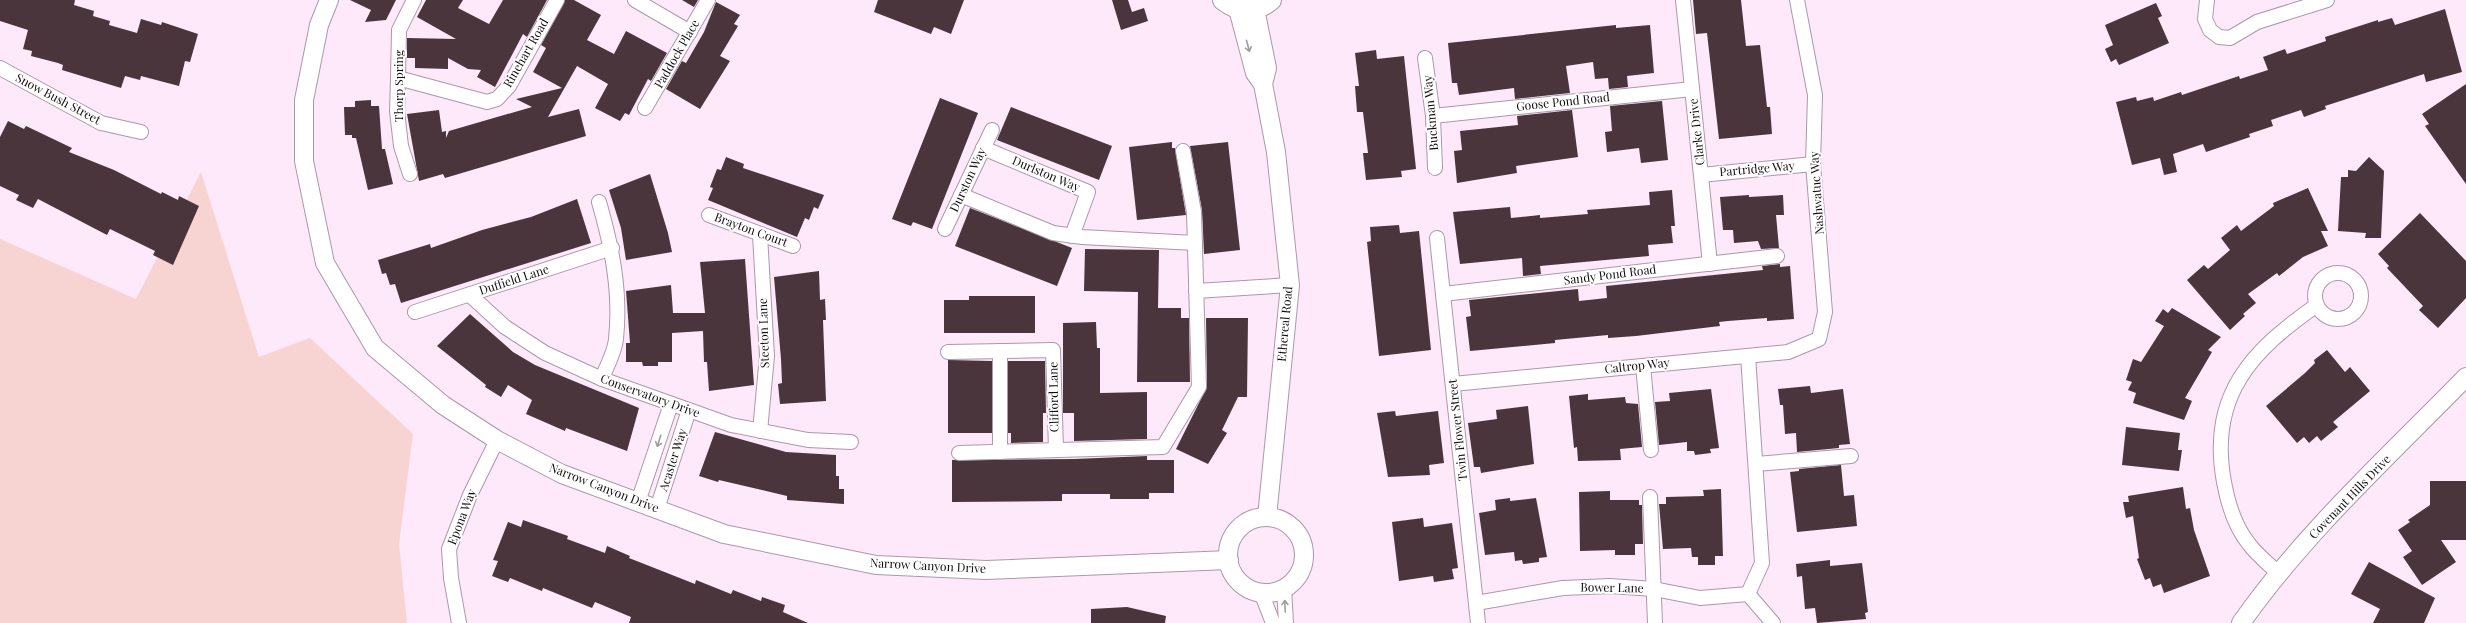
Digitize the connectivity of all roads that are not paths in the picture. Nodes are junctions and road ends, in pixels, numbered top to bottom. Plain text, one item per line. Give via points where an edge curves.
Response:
1 (329, 0) edge
2 (414, 0) edge
3 (557, 0) edge
4 (635, 0) edge
5 (708, 0) edge
6 (1683, 0) edge
7 (1797, 0) edge
8 (2207, 0) edge
9 (2327, 0) edge
10 (1247, 4) edge
11 (690, 32) junction
12 (1425, 58) dead end
13 (0, 68) edge
14 (398, 78) junction
15 (1692, 89) junction
16 (645, 108) dead end
17 (1433, 116) junction
18 (992, 130) dead end
19 (141, 132) dead end
20 (984, 148) junction
21 (1183, 151) dead end
22 (1813, 164) junction
23 (1435, 168) dead end
24 (410, 174) dead end
25 (1701, 175) junction
26 (961, 195) junction
27 (600, 202) dead end
28 (709, 215) dead end
29 (945, 229) dead end
30 (760, 235) junction
31 (1072, 236) junction
32 (1437, 238) dead end
33 (1194, 242) junction
34 (793, 246) dead end
35 (612, 248) junction
36 (1777, 256) dead end
37 (1710, 264) junction
38 (1290, 285) junction
39 (1196, 291) junction
40 (1443, 294) junction
41 (470, 295) junction
42 (2317, 305) dead end
43 (415, 312) dead end
44 (1819, 339) joint
45 (1000, 351) junction
46 (948, 352) dead end
47 (1748, 356) junction
48 (1643, 366) junction
49 (602, 379) junction
50 (2464, 383) edge
51 (1453, 384) junction
52 (671, 404) junction
53 (689, 410) junction
54 (760, 431) junction
55 (497, 440) junction
56 (851, 442) dead end
57 (1056, 450) junction
58 (1651, 450) dead end
59 (1000, 452) junction
60 (959, 453) dead end
61 (1851, 456) dead end
62 (1756, 464) junction
63 (1650, 498) dead end
64 (638, 502) junction
65 (657, 509) junction
66 (1267, 517) junction
67 (1229, 560) junction
68 (2279, 574) junction
69 (1284, 588) junction
70 (1654, 589) junction
71 (1261, 592) junction
72 (1748, 594) junction
73 (1476, 603) junction
74 (459, 623) edge
75 (1273, 623) edge
76 (1286, 623) edge
77 (1478, 623) edge
78 (1655, 623) edge
79 (1773, 623) edge
80 (2241, 623) edge

1 - 55 street, Narrow Canyon Drive via 319,25 304,100 304,161 325,263 376,348 443,405
2 - 14 street, Thorp Spring via 399,30
3 - 14 street, Rinehart Road via 509,86 497,99 487,102
4 - 11 street
5 - 11 street, Paddock Place
6 - 15 street, Clarke Drive
7 - 22 street, Nashwatuc Way via 1815,95
8 - 9 street via 2205,19 2210,30 2219,37 2230,38 2257,22
10 - 38 street, Ethereal Road via 1255,73 1263,84 1276,152
11 - 16 street, Paddock Place
12 - 17 street, Buckman Way
13 - 19 street, Snow Bush Street via 101,123
14 - 24 street, Thorp Spring via 401,146
15 - 17 street, Goose Pond Road
15 - 25 street, Clarke Drive
17 - 23 street, Buckman Way
18 - 20 street, Durston Way
20 - 26 street, Durston Way
20 - 31 street, Durlston Way via 1088,192
21 - 33 street via 1194,212
22 - 25 street, Partridge Way
22 - 44 street, Nashwatuc Way via 1826,312
25 - 37 street, Clarke Drive
26 - 29 street, Durston Way
26 - 31 street via 1053,233
27 - 35 street
28 - 30 street, Brayton Court
30 - 34 street, Brayton Court
30 - 54 street, Steeton Lane via 767,356
31 - 33 street
32 - 40 street, Twin Flower Street
33 - 39 street
35 - 41 street, Duffield Lane
35 - 49 street via 617,292 616,340
36 - 37 street, Sandy Pond Road
37 - 40 street, Sandy Pond Road
38 - 39 street
38 - 66 street, Ethereal Road
39 - 57 street, Clifford Lane via 1199,387 1164,447
40 - 51 street, Twin Flower Street
41 - 43 street, Duffield Lane
41 - 49 street, Conservatory Drive via 505,326 545,353
42 - 68 street via 2271,340 2250,363 2229,399 2221,426 2220,452 2232,512 2249,544
44 - 47 street, Caltrop Way via 1788,352
45 - 46 street, Clifford Lane
45 - 57 street, Clifford Lane via 1053,350
45 - 59 street
47 - 48 street, Caltrop Way
47 - 62 street
48 - 51 street, Caltrop Way
48 - 58 street
49 - 52 street, Conservatory Drive
50 - 68 street, Covenant Hills Drive via 2329,517
51 - 73 street, Twin Flower Street
52 - 53 street, Conservatory Drive
52 -> 64 street, Acaster Way
53 - 54 street, Conservatory Drive via 731,425
53 - 65 street, Acaster Way
54 - 56 street, Conservatory Drive via 808,440
55 - 64 street, Narrow Canyon Drive via 562,474
55 - 74 street, Epona Way via 470,495 449,549
57 - 59 street, Clifford Lane
59 - 60 street, Clifford Lane
61 - 62 street
62 - 72 street via 1762,562
63 - 70 street
64 - 65 street, Narrow Canyon Drive
65 - 67 street, Narrow Canyon Drive via 724,534 876,565 986,570
66 - 67 street via 1256,518 1238,530 1232,539
66 - 69 street via 1288,523 1302,541 1304,563 1299,574
67 - 71 street via 1232,572 1239,581 1248,588
68 - 80 street, Covenant Hills Drive
69 - 71 street
76 -> 69 street
70 - 72 street, Bower Lane via 1700,598
70 - 73 street, Bower Lane via 1610,586 1563,588
70 - 78 street
71 - 75 street
72 - 79 street
73 - 77 street, Twin Flower Street

